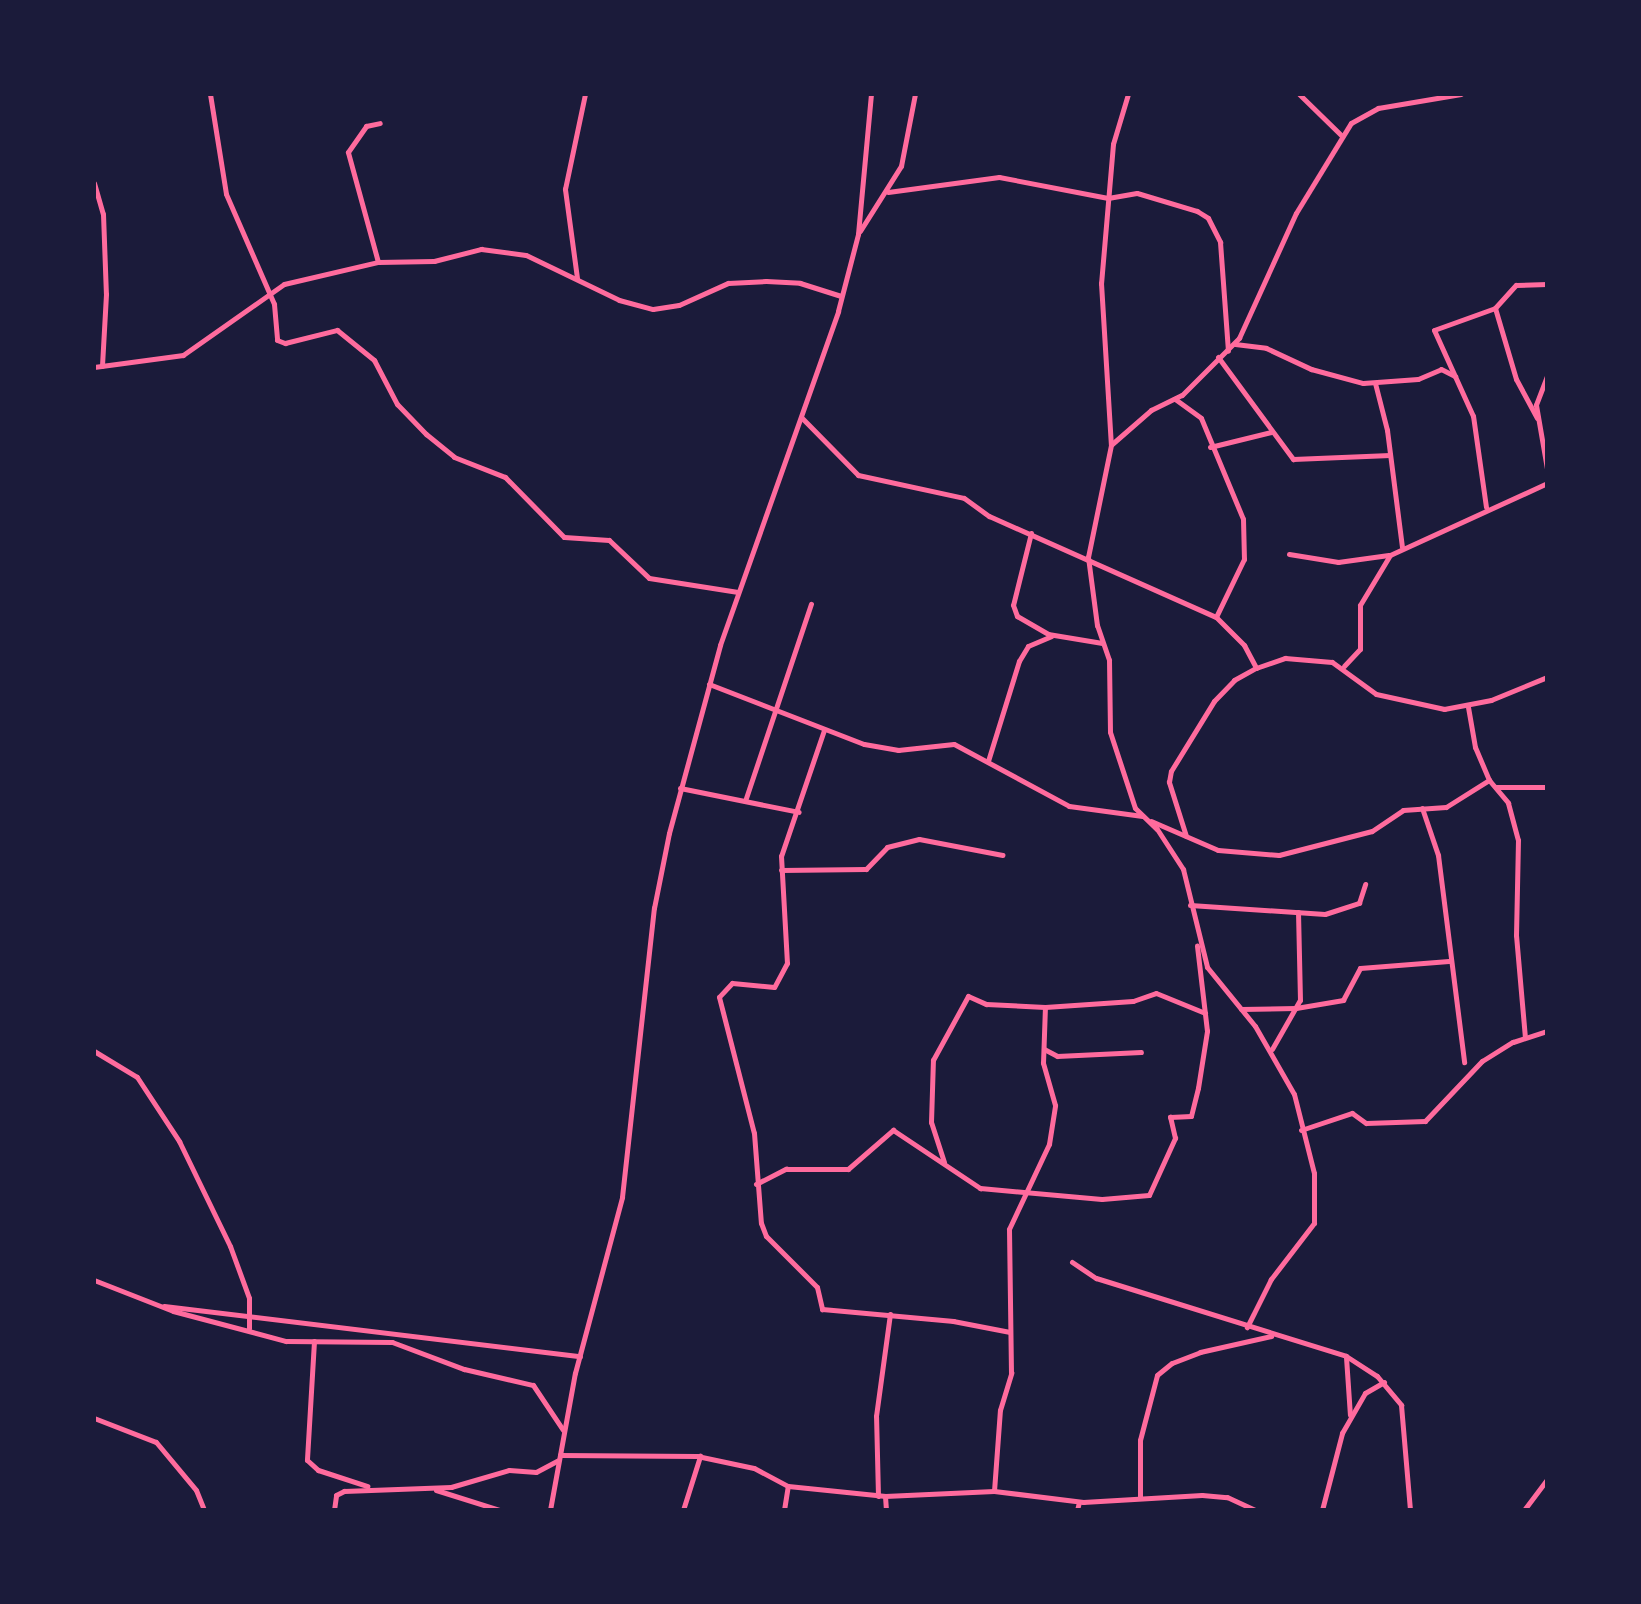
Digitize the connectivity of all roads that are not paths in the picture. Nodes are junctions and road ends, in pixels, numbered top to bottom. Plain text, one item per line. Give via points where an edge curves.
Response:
1 (210, 94) edge
2 (585, 94) edge
3 (871, 94) edge
4 (915, 94) edge
5 (1128, 94) edge
6 (1299, 94) edge
7 (1461, 94) edge
8 (380, 123) dead end
9 (1342, 135) junction
10 (94, 183) edge
11 (888, 192) junction
12 (1108, 198) junction
13 (858, 234) junction
14 (378, 262) junction
15 (577, 278) junction
16 (1547, 284) edge
17 (269, 291) junction
18 (841, 296) junction
19 (1495, 308) junction
20 (1235, 344) junction
21 (1228, 352) junction
22 (1218, 357) junction
23 (102, 366) junction
24 (94, 367) edge
25 (1456, 376) junction
26 (1547, 376) edge
27 (1375, 383) junction
28 (1175, 399) junction
29 (801, 418) junction
30 (1537, 418) junction
31 (1271, 432) junction
32 (1111, 445) junction
33 (1210, 447) junction
34 (1390, 455) junction
35 (1547, 469) edge
36 (1547, 483) edge
37 (1486, 507) junction
38 (1031, 533) junction
39 (1402, 547) junction
40 (1289, 554) dead end
41 (1390, 555) junction
42 (1088, 557) junction
43 (738, 592) junction
44 (811, 604) dead end
45 (1216, 617) junction
46 (1053, 635) junction
47 (1103, 643) junction
48 (1343, 666) junction
49 (1256, 668) junction
50 (1547, 677) edge
51 (709, 684) junction
52 (1468, 706) junction
53 (773, 710) junction
54 (824, 730) junction
55 (988, 761) junction
56 (1489, 780) junction
57 (1496, 787) junction
58 (1547, 787) edge
59 (680, 788) junction
60 (745, 801) junction
61 (1422, 808) junction
62 (799, 812) junction
63 (1144, 817) junction
64 (1186, 837) junction
65 (1002, 855) dead end
66 (781, 870) junction
67 (1365, 884) dead end
68 (1190, 905) junction
69 (1298, 912) junction
70 (1197, 941) junction
71 (1449, 961) junction
72 (1045, 1007) junction
73 (1296, 1008) junction
74 (1240, 1009) junction
75 (1205, 1013) junction
76 (1547, 1031) edge
77 (1525, 1037) junction
78 (1043, 1048) junction
79 (1272, 1049) dead end
80 (94, 1051) edge
81 (1141, 1052) dead end
82 (1464, 1062) dead end
83 (1301, 1130) junction
84 (946, 1167) junction
85 (756, 1184) junction
86 (1022, 1193) junction
87 (1072, 1262) dead end
88 (94, 1280) edge
89 (158, 1305) junction
90 (250, 1314) junction
91 (890, 1314) junction
92 (1247, 1327) junction
93 (249, 1328) junction
94 (1010, 1332) junction
95 (1272, 1336) junction
96 (314, 1341) junction
97 (580, 1356) junction
98 (1346, 1356) junction
99 (1384, 1382) junction
100 (1350, 1417) junction
101 (94, 1418) edge
102 (563, 1430) junction
103 (700, 1456) junction
104 (559, 1458) junction
105 (1547, 1479) edge
106 (788, 1486) junction
107 (368, 1487) junction
108 (435, 1489) junction
109 (994, 1491) junction
110 (882, 1496) junction
111 (1140, 1497) junction
112 (1079, 1502) junction
113 (204, 1510) edge
114 (334, 1510) edge
115 (500, 1510) edge
116 (550, 1510) edge
117 (683, 1510) edge
118 (784, 1510) edge
119 (886, 1510) edge
120 (1077, 1510) edge
121 (1255, 1510) edge
122 (1322, 1510) edge
123 (1410, 1510) edge
124 (1524, 1510) edge

1 - 17 street via 226,194
2 - 15 street via 565,189
3 - 13 street
4 - 11 street via 904,158
5 - 12 street via 1113,144
6 - 9 street
7 - 9 street via 1366,112
8 - 14 street via 366,126 348,152
9 - 20 street via 1296,213
10 - 23 street via 103,214
11 - 12 street via 999,177
11 - 13 street
12 - 21 street via 1137,193 1208,218 1220,242
12 - 32 street via 1101,310
13 - 18 street
14 - 15 street via 434,261 481,249 526,255
14 - 17 street
15 - 18 street via 619,300 653,309 679,305 728,283 766,281
16 - 19 street via 1516,285
17 - 23 street via 201,347 183,355
17 - 43 street via 277,340 285,343 337,330 374,360 397,404 426,434 454,457 505,477 564,537 609,540 649,578
18 - 29 street
19 - 25 street via 1435,328
19 - 30 street via 1516,379
20 - 21 street
20 - 27 street via 1266,348 1311,369
21 - 22 street
22 - 28 street
22 - 31 street
23 - 24 street
25 - 27 street via 1441,369 1418,379
25 - 37 street via 1473,416
26 - 30 street via 1537,397
27 - 34 street
28 - 32 street via 1151,410
28 - 33 street via 1197,412
29 - 38 street via 858,475 964,498 985,514
29 - 43 street
30 - 35 street
31 - 33 street
31 - 34 street via 1293,459 1302,461 1357,453
32 - 42 street
33 - 45 street via 1237,494 1245,536 1244,559
34 - 39 street
36 - 37 street
37 - 39 street
38 - 42 street
38 - 46 street via 1014,610 1025,624
39 - 41 street
40 - 41 street via 1338,562
41 - 48 street via 1361,604 1360,649
42 - 45 street
42 - 47 street
43 - 51 street
44 - 53 street
45 - 49 street via 1244,645
46 - 47 street
46 - 55 street via 1023,652
47 - 63 street via 1109,660 1110,732 1135,808
48 - 49 street via 1285,658
48 - 52 street via 1376,694 1438,709
49 - 64 street via 1225,688 1171,771 1169,782
50 - 52 street
51 - 53 street
51 - 59 street
52 - 56 street via 1475,747
53 - 54 street
53 - 60 street
54 - 55 street via 893,749 951,743
54 - 62 street
55 - 63 street via 1069,806
56 - 57 street
56 - 61 street via 1446,807
57 - 58 street
57 - 77 street via 1508,803 1520,853 1516,935
59 - 60 street
59 - 97 street via 654,908 622,1197
60 - 62 street
61 - 64 street via 1400,811 1372,831 1279,855 1237,854
61 - 71 street via 1438,855
62 - 66 street via 785,840
63 - 64 street
63 - 68 street via 1183,869
65 - 66 street via 919,839 887,847 866,869
66 - 85 street via 783,940 790,955 779,982 766,988 732,983 719,997 754,1133
67 - 69 street via 1359,903 1343,910
68 - 69 street
68 - 70 street
69 - 73 street via 1301,992
70 - 74 street via 1216,983
70 - 75 street
71 - 73 street via 1360,968 1346,1000
71 - 82 street
72 - 75 street via 1133,1001 1156,993
72 - 78 street
72 - 84 street via 967,998 933,1060 931,1122
73 - 74 street
73 - 79 street
74 - 83 street via 1294,1094
75 - 86 street via 1207,1031 1193,1113 1170,1117 1175,1138 1150,1194 1102,1199
76 - 77 street
77 - 83 street via 1470,1070 1425,1121 1366,1123 1352,1113
78 - 81 street via 1057,1056
78 - 86 street via 1055,1095 1052,1130 1036,1174
80 - 90 street via 127,1068 160,1108 222,1227
83 - 92 street via 1314,1173 1315,1219 1271,1279
84 - 85 street via 893,1130 848,1169 786,1169
84 - 86 street via 968,1184
85 - 91 street via 766,1236 817,1287 822,1309
86 - 94 street via 1007,1239
87 - 92 street via 1096,1278
88 - 89 street
89 - 90 street
89 - 93 street
90 - 93 street
90 - 97 street
91 - 94 street
91 - 110 street via 876,1416
92 - 95 street
93 - 96 street via 286,1341
94 - 109 street via 1011,1373 1000,1410
95 - 98 street
95 - 111 street via 1200,1352 1157,1375 1140,1440
96 - 102 street via 392,1342 464,1369 533,1385
96 - 107 street via 307,1460 318,1470
97 - 102 street
98 - 99 street
98 - 100 street
99 - 100 street via 1365,1393
99 - 123 street via 1401,1405
100 - 122 street
101 - 113 street via 156,1442 196,1490
102 - 104 street
103 - 104 street
103 - 106 street via 754,1468
103 - 117 street
104 - 108 street via 536,1472 509,1470
104 - 116 street
105 - 124 street
106 - 110 street
106 - 118 street
107 - 108 street
107 - 114 street via 339,1492
108 - 115 street
109 - 110 street
109 - 112 street
110 - 119 street
111 - 112 street
111 - 121 street via 1218,1496
112 - 120 street

